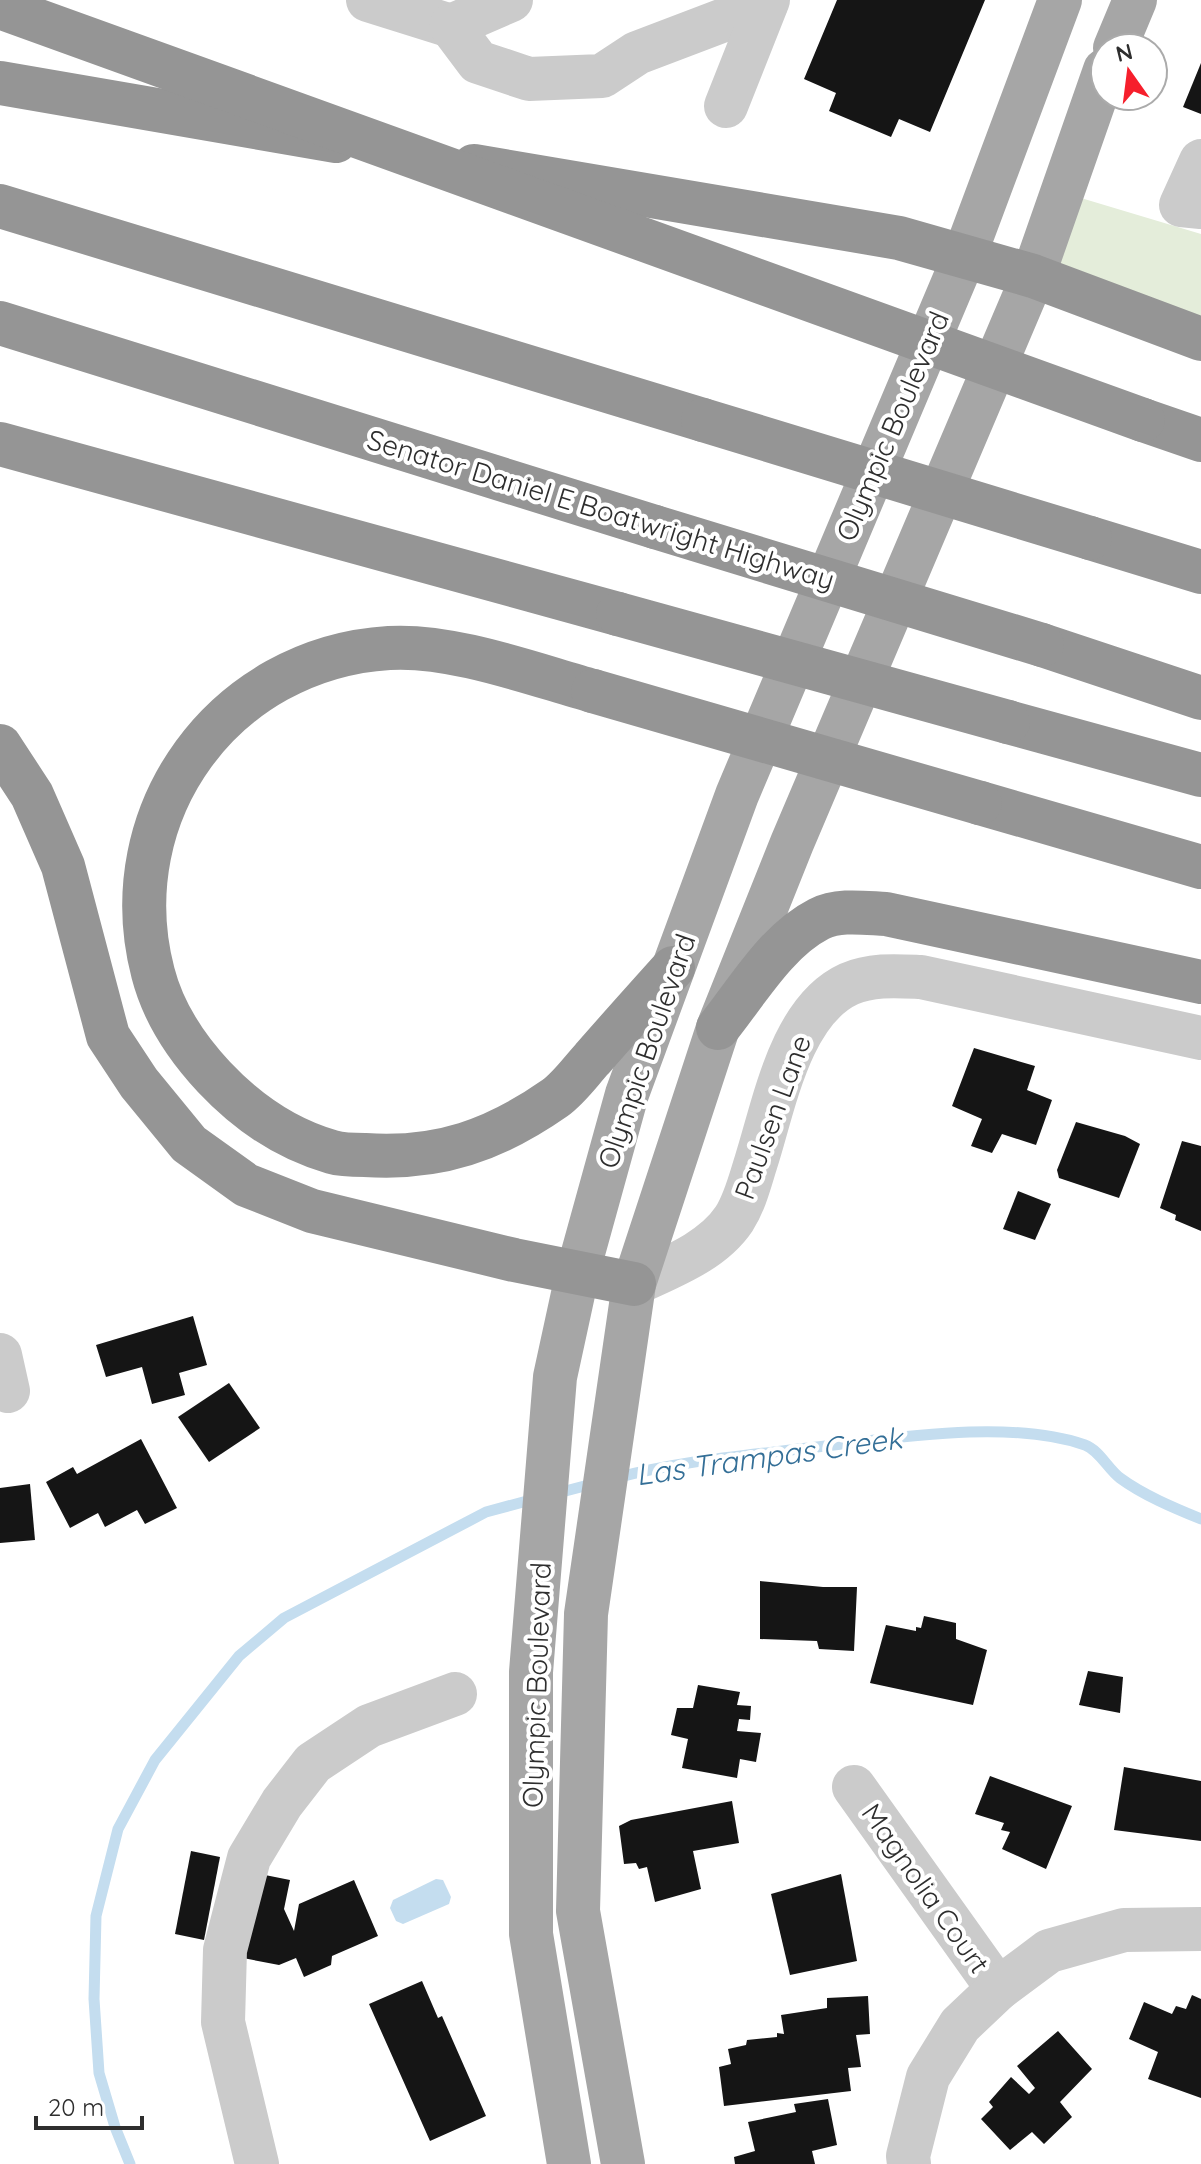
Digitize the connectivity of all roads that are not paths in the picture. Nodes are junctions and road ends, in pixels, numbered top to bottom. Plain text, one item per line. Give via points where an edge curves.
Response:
1 (368, 0) edge
2 (511, 0) edge
3 (1060, 0) edge
4 (1135, 0) edge
5 (767, 2) edge
6 (0, 7) edge
7 (451, 26) junction
8 (1122, 32) edge
9 (0, 83) edge
10 (726, 106) dead end
11 (1090, 112) edge
12 (1201, 161) edge
13 (0, 206) edge
14 (1201, 207) edge
15 (964, 257) junction
16 (1033, 276) junction
17 (0, 323) edge
18 (1201, 339) edge
19 (1201, 440) edge
20 (0, 444) edge
21 (1201, 572) edge
22 (1201, 698) edge
23 (0, 746) edge
24 (1201, 775) edge
25 (1201, 867) edge
26 (673, 968) junction
27 (1201, 982) edge
28 (718, 1028) junction
29 (1201, 1038) edge
30 (578, 1271) junction
31 (634, 1284) junction
32 (455, 1694) dead end
33 (854, 1787) dead end
34 (1201, 1929) edge
35 (998, 1989) junction
36 (257, 2164) edge
37 (569, 2164) edge
38 (623, 2164) edge
39 (909, 2164) edge

1 - 7 street
2 - 7 street
3 - 15 main road, Olympic Boulevard
4 - 8 main road
5 - 7 street via 637,53 602,76 529,79 478,62
5 - 10 street
6 - 19 highway, bridge
9 - 15 highway via 899,238
11 - 16 main road, Olympic Boulevard
12 - 14 street via 1181,205
13 - 21 highway, bridge
15 - 16 highway
15 - 26 main road, Olympic Boulevard via 737,795
16 - 18 highway
16 - 28 main road, Olympic Boulevard
17 - 22 highway, Senator Daniel E Boatwright Highway, bridge
20 - 24 highway, bridge
23 - 30 highway via 32,795 63,866 108,1036 189,1144 246,1185 312,1211
25 - 26 highway, bridge via 593,691 421,648 330,658 301,667 239,704 201,742 162,810 146,882 146,928 164,1003 190,1052 235,1100 283,1133 334,1153 396,1157 454,1149 504,1128 558,1096
26 - 30 main road, Olympic Boulevard via 627,1094
27 - 28 highway via 886,914 851,912 820,918 794,936
28 - 31 main road, Olympic Boulevard
29 - 31 street, Paulsen Lane via 921,977 885,976 850,984 823,1001 802,1029 735,1218 691,1256
30 - 31 highway
30 - 37 main road, Olympic Boulevard via 555,1377 531,1672 531,1934
31 - 38 main road, Olympic Boulevard via 586,1614 578,1911
32 - 36 street via 369,1726 313,1763 249,1858 225,1950 223,2022
33 - 35 street, Magnolia Court
34 - 35 street via 1124,1930 1049,1951
35 - 39 street via 960,2025 928,2077

